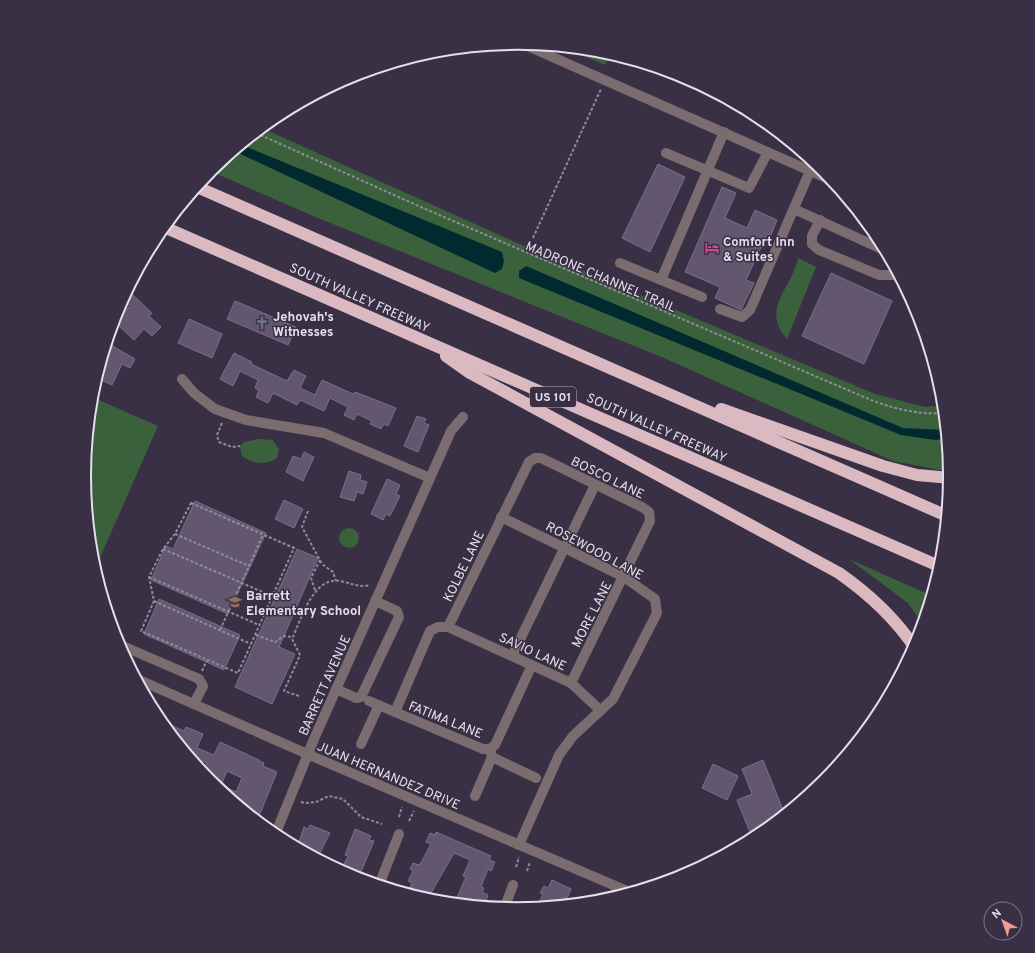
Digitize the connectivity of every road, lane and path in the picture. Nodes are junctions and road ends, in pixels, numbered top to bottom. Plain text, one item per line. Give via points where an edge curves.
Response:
1 (539, 51) edge
2 (606, 79) junction
3 (724, 132) junction
4 (262, 136) edge
5 (768, 152) junction
6 (666, 153) dead end
7 (707, 171) junction
8 (810, 171) junction
9 (819, 175) edge
10 (202, 189) edge
11 (794, 209) junction
12 (820, 220) junction
13 (170, 230) edge
14 (533, 238) dead end
15 (876, 246) edge
16 (620, 262) dead end
17 (893, 275) edge
18 (661, 280) junction
19 (702, 297) dead end
20 (720, 309) dead end
21 (426, 341) junction
22 (625, 376) junction
23 (182, 379) dead end
24 (939, 414) edge
25 (463, 417) dead end
26 (222, 423) dead end
27 (240, 446) dead end
28 (534, 458) joint
29 (944, 477) edge
30 (430, 478) junction
31 (595, 485) junction
32 (308, 512) dead end
33 (942, 514) edge
34 (501, 517) junction
35 (175, 534) junction
36 (263, 535) junction
37 (565, 547) junction
38 (163, 549) junction
39 (320, 560) junction
40 (935, 564) edge
41 (249, 566) junction
42 (149, 577) junction
43 (624, 577) junction
44 (336, 581) junction
45 (242, 583) junction
46 (370, 585) dead end
47 (315, 590) junction
48 (272, 596) junction
49 (154, 601) junction
50 (375, 601) junction
51 (229, 612) junction
52 (259, 625) junction
53 (448, 627) junction
54 (220, 631) junction
55 (255, 635) junction
56 (293, 637) junction
57 (911, 642) edge
58 (251, 644) junction
59 (127, 648) edge
60 (512, 656) junction
61 (532, 665) junction
62 (144, 682) edge
63 (571, 683) junction
64 (336, 689) junction
65 (299, 696) dead end
66 (369, 701) dead end
67 (194, 704) junction
68 (379, 705) junction
69 (600, 710) junction
70 (395, 712) junction
71 (361, 744) dead end
72 (491, 753) junction
73 (308, 754) junction
74 (536, 778) dead end
75 (475, 796) dead end
76 (301, 802) dead end
77 (402, 807) dead end
78 (414, 811) dead end
79 (398, 817) dead end
80 (409, 821) dead end
81 (382, 824) dead end
82 (277, 828) edge
83 (399, 834) dead end
84 (519, 845) junction
85 (519, 857) dead end
86 (530, 862) dead end
87 (516, 867) dead end
88 (527, 871) dead end
89 (381, 880) edge
90 (514, 885) dead end
91 (623, 889) edge
92 (507, 903) edge

1 - 2 street
2 - 3 street
2 - 14 path
3 - 5 street
3 - 7 street
4 - 24 path, MADRONE CHANNEL TRAIL via 423,208 871,400 901,411
5 - 7 street via 749,188
5 - 8 street
6 - 7 street
7 - 18 street
8 - 9 street
8 - 11 street
10 - 22 highway
11 - 12 street
11 - 20 street via 750,310 742,317
12 - 15 street
12 - 17 street via 812,236 812,244 819,250 879,275
13 - 21 highway, SOUTH VALLEY FREEWAY / US 101
16 - 18 street
18 - 19 street
21 - 40 highway, SOUTH VALLEY FREEWAY / US 101
21 - 57 highway via 470,373 839,574 879,605
22 - 29 highway via 883,466 917,475
22 - 33 highway
23 - 30 street via 194,393 214,408 246,420 324,433
25 - 30 street, BARRETT AVENUE via 451,431
26 - 27 path via 216,434 219,442 232,447
28 - 31 street, BOSCO LANE via 541,458
28 - 34 street, KOLBE LANE via 529,462
30 - 50 street, BARRETT AVENUE
31 - 37 street
31 - 43 street, BOSCO LANE via 649,512 650,521
32 - 39 path via 302,527
34 - 37 street, ROSEWOOD LANE
34 - 53 street, KOLBE LANE
35 - 36 path via 191,503
35 - 38 path
35 - 41 path
36 - 41 path
36 - 48 path via 294,548
37 - 43 street, ROSEWOOD LANE
37 - 60 street
38 - 42 path
38 - 45 path
39 - 44 path via 333,572
39 - 47 path via 311,578
41 - 45 path
42 - 49 path
42 - 51 path
43 - 63 street, MORE LANE
43 - 69 street, ROSEWOOD LANE via 655,599 657,613 613,699
44 - 46 path via 361,587
44 - 47 path via 326,583
45 - 48 path
45 - 51 path
47 - 56 path
48 - 52 path
49 - 54 path
49 - 58 path via 141,631 238,674
50 - 64 street, BARRETT AVENUE
50 - 64 street via 397,610 399,616 360,697 356,698
51 - 52 path
51 - 54 path
52 - 55 path
53 - 60 street, SAVIO LANE
53 - 70 street, FATIMA LANE via 438,627 430,631
54 - 58 path
55 - 56 path via 275,642 284,636
55 - 58 path
56 - 65 path via 300,655 284,691
59 - 67 street via 198,680 203,686
60 - 61 street, SAVIO LANE
61 - 63 street, SAVIO LANE
61 - 72 street, FATIMA LANE
62 - 67 street, JUAN HERNANDEZ DRIVE
63 - 69 street, SAVIO LANE
64 - 73 street, BARRETT AVENUE
66 - 68 street, FATIMA LANE
67 - 73 street, JUAN HERNANDEZ DRIVE
68 - 70 street, FATIMA LANE
68 - 71 street
69 - 84 street, ROSEWOOD LANE via 573,736 559,755
70 - 72 street, FATIMA LANE
72 - 74 street
72 - 75 street
73 - 82 street, BARRETT AVENUE
73 - 84 street, JUAN HERNANDEZ DRIVE
76 - 81 path via 316,802 329,796 343,799 361,817
77 - 79 path
78 - 80 path
83 - 89 street
84 - 91 street, JUAN HERNANDEZ DRIVE
85 - 87 path
86 - 88 path
90 - 92 street

